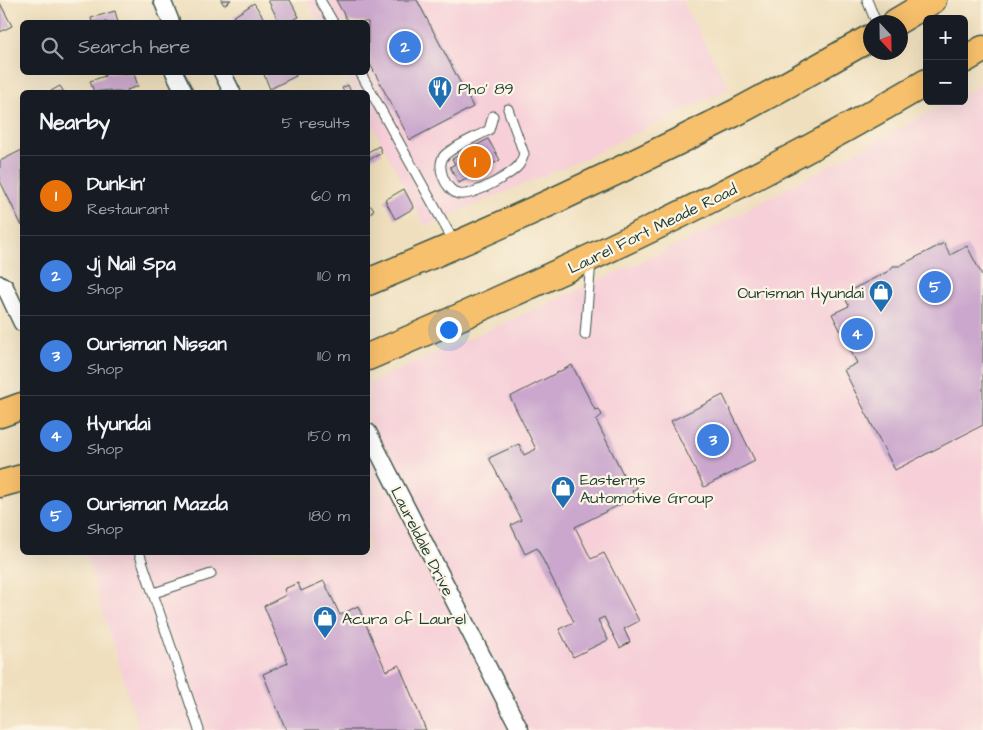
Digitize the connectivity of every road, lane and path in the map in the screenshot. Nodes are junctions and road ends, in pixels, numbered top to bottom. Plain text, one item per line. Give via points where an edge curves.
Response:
1 (162, 0) edge
2 (320, 0) edge
3 (867, 0) edge
4 (933, 0) edge
5 (873, 15) edge
6 (908, 15) edge
7 (170, 20) edge
8 (332, 20) edge
9 (863, 42) edge
10 (983, 49) edge
11 (968, 58) edge
12 (176, 75) edge
13 (224, 75) edge
14 (362, 75) edge
15 (923, 84) edge
16 (183, 90) edge
17 (231, 90) edge
18 (370, 90) edge
19 (370, 90) edge
20 (508, 109) dead end
21 (493, 116) dead end
22 (456, 245) junction
23 (591, 258) junction
24 (370, 281) edge
25 (0, 284) edge
26 (20, 319) edge
27 (585, 336) dead end
28 (370, 355) edge
29 (20, 407) edge
30 (0, 414) edge
31 (370, 436) edge
32 (20, 479) edge
33 (0, 484) edge
34 (140, 555) edge
35 (211, 574) dead end
36 (154, 593) junction
37 (199, 730) edge
38 (520, 730) edge

1 - 7 street
2 - 8 lane
3 - 5 lane
4 - 6 main road
9 - 22 main road via 737,112 605,178
10 - 11 main road
12 - 16 street
13 - 17 street
14 - 19 lane
15 - 23 main road, Laurel Fort Meade Road via 768,172
18 - 22 lane
20 - 21 lane via 524,154 520,164 508,174 469,194 458,194 452,191 444,178 440,166 444,154 489,130
22 - 24 main road
23 - 27 lane
23 - 28 main road, Laurel Fort Meade Road
25 - 26 street via 5,287
29 - 30 main road
31 - 38 street, Laureldale Drive
32 - 33 main road
34 - 36 lane
35 - 36 lane
36 - 37 lane

